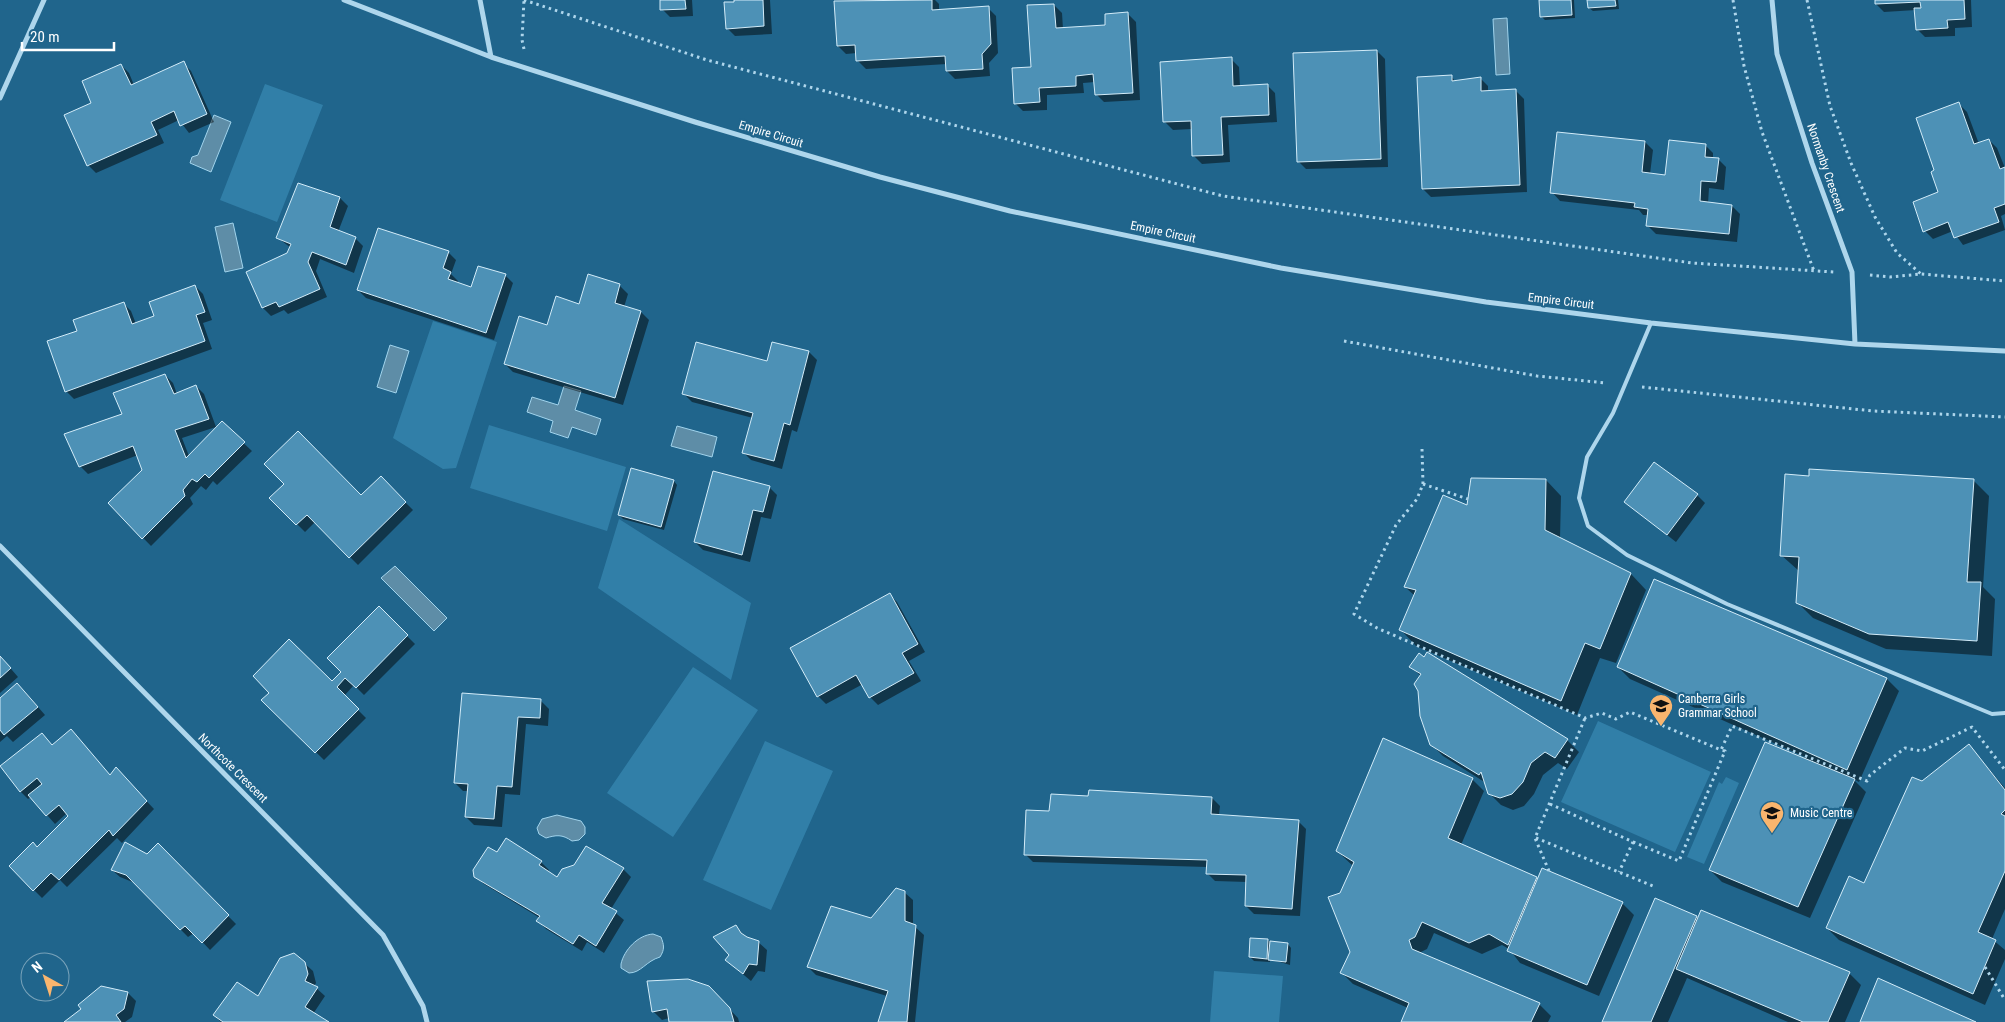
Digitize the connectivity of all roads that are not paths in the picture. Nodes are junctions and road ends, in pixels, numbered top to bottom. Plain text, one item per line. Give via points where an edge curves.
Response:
1 (44, 0) edge
2 (344, 0) edge
3 (480, 0) edge
4 (1772, 0) edge
5 (491, 57) junction
6 (0, 98) edge
7 (1651, 322) junction
8 (1855, 344) junction
9 (2005, 351) edge
10 (0, 546) edge
11 (2005, 713) edge
12 (427, 1022) edge

1 - 6 street
2 - 5 street, Empire Circuit
3 - 5 street
4 - 8 street, Normanby Crescent via 1777,54 1852,272
5 - 7 street, Empire Circuit via 852,169 1010,211 1281,268 1486,302
7 - 8 street, Empire Circuit
7 - 11 lane via 1613,413 1587,458 1579,498 1588,526 1627,555 1727,604 1992,714
8 - 9 street, Empire Circuit
10 - 12 street, Northcote Crescent via 384,935 423,1006

